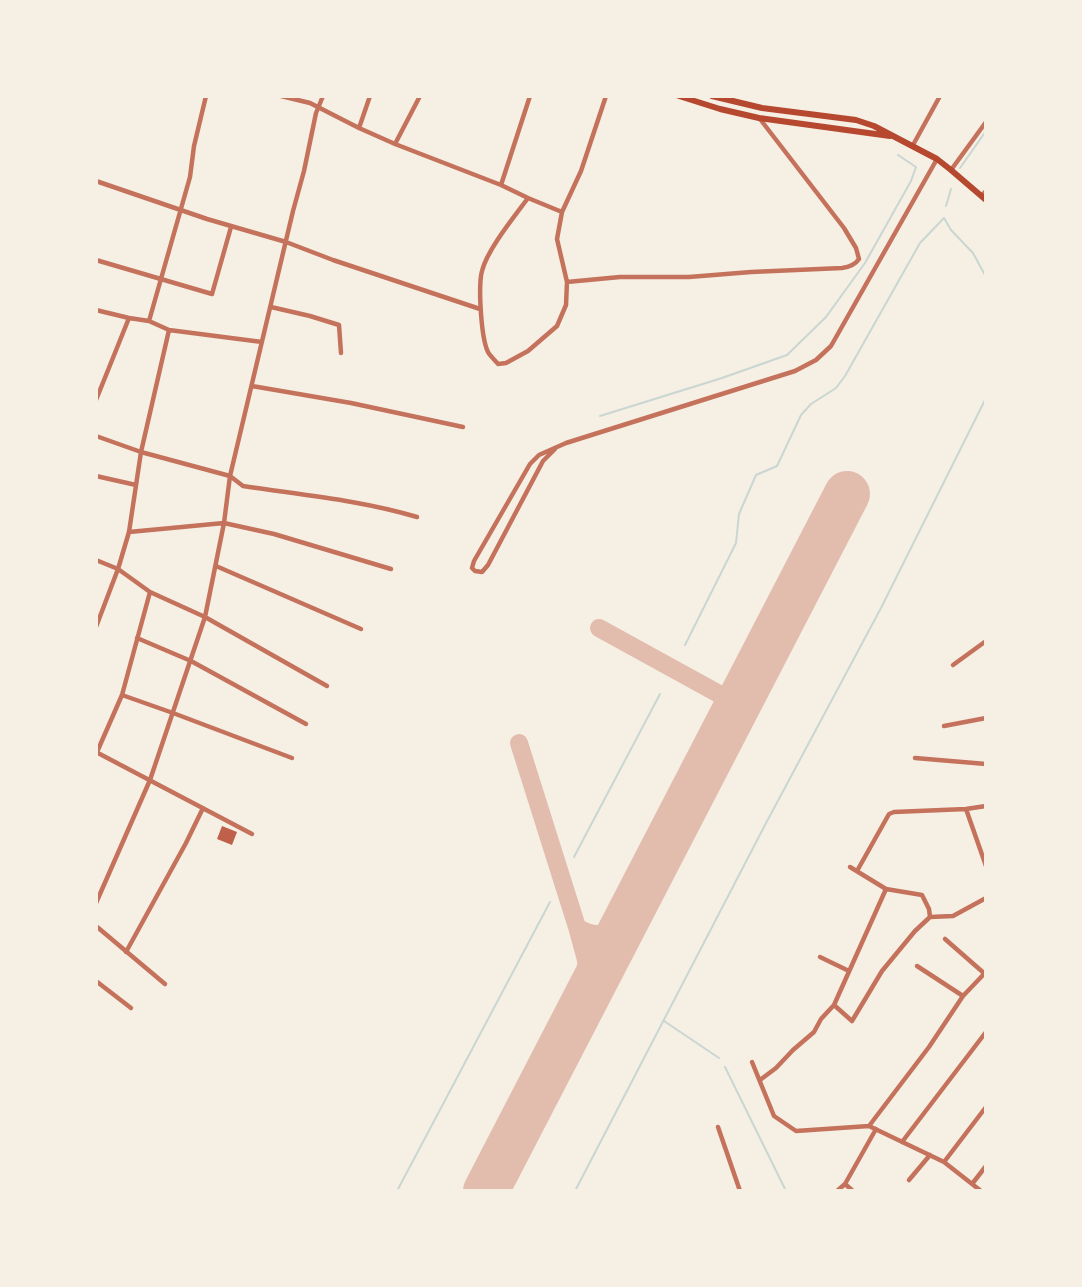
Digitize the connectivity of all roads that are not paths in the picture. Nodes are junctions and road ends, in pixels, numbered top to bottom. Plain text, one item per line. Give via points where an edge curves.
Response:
1 (206, 96) edge
2 (281, 96) edge
3 (323, 96) edge
4 (370, 96) edge
5 (420, 96) edge
6 (530, 96) edge
7 (606, 96) edge
8 (679, 96) edge
9 (712, 96) edge
10 (940, 96) edge
11 (318, 107) junction
12 (760, 118) junction
13 (986, 122) edge
14 (359, 128) junction
15 (892, 136) junction
16 (395, 144) junction
17 (913, 145) junction
18 (937, 159) junction
19 (951, 170) junction
20 (96, 181) edge
21 (501, 185) junction
22 (984, 196) edge
23 (528, 198) junction
24 (181, 210) junction
25 (562, 212) junction
26 (231, 227) junction
27 (286, 242) junction
28 (96, 260) edge
29 (162, 279) junction
30 (567, 282) junction
31 (271, 307) junction
32 (480, 309) junction
33 (96, 310) edge
34 (129, 318) junction
35 (149, 321) junction
36 (169, 330) junction
37 (262, 342) junction
38 (341, 353) dead end
39 (251, 386) junction
40 (96, 400) edge
41 (463, 427) dead end
42 (96, 436) edge
43 (555, 449) junction
44 (141, 452) junction
45 (96, 476) edge
46 (230, 476) junction
47 (136, 485) junction
48 (417, 517) dead end
49 (224, 523) junction
50 (129, 532) junction
51 (96, 560) edge
52 (216, 566) junction
53 (118, 569) junction
54 (391, 569) dead end
55 (150, 592) junction
56 (205, 617) junction
57 (96, 626) edge
58 (361, 629) dead end
59 (137, 638) junction
60 (986, 641) edge
61 (191, 661) junction
62 (953, 665) dead end
63 (327, 686) dead end
64 (122, 695) junction
65 (173, 713) junction
66 (986, 718) edge
67 (306, 723) dead end
68 (944, 726) dead end
69 (97, 752) edge
70 (292, 758) dead end
71 (915, 758) dead end
72 (986, 764) edge
73 (150, 780) junction
74 (986, 806) edge
75 (203, 808) junction
76 (967, 808) junction
77 (252, 834) dead end
78 (986, 866) edge
79 (850, 867) dead end
80 (857, 871) junction
81 (886, 889) junction
82 (986, 898) edge
83 (96, 903) edge
84 (930, 917) junction
85 (96, 926) edge
86 (946, 939) dead end
87 (126, 952) junction
88 (820, 957) dead end
89 (917, 967) dead end
90 (849, 971) junction
91 (985, 974) edge
92 (96, 981) edge
93 (165, 984) dead end
94 (963, 996) junction
95 (834, 1004) junction
96 (131, 1008) dead end
97 (986, 1032) edge
98 (752, 1062) dead end
99 (760, 1080) junction
100 (986, 1107) edge
101 (869, 1126) junction
102 (718, 1127) dead end
103 (876, 1129) junction
104 (902, 1142) junction
105 (930, 1155) junction
106 (944, 1162) junction
107 (986, 1166) edge
108 (909, 1180) dead end
109 (845, 1184) junction
110 (972, 1184) junction
111 (740, 1191) edge
112 (837, 1191) edge
113 (853, 1191) edge
114 (981, 1191) edge

1 - 24 street
2 - 11 street
3 - 11 street
4 - 14 street
5 - 16 street
6 - 21 street
7 - 25 street
8 - 12 main road
9 - 15 main road via 762,108 856,120
10 - 17 street
11 - 14 street
11 - 27 street
12 - 15 main road
12 - 30 street via 844,228 856,248 857,263 842,268
13 - 19 street
14 - 16 street
15 - 17 main road
16 - 21 street
17 - 18 main road
18 - 19 main road
18 - 43 street via 831,346 816,360 795,371
19 - 22 main road
20 - 24 street
21 - 23 street
23 - 25 street
23 - 32 street via 482,271
24 - 26 street
24 - 29 street
25 - 30 street via 558,239
26 - 27 street
26 - 29 street via 212,294
27 - 31 street
27 - 32 street
28 - 29 street
29 - 35 street
30 - 32 street via 566,305 557,326 506,363 498,364 488,351
31 - 37 street
31 - 38 street via 336,324
33 - 34 street
34 - 35 street
34 - 40 street
35 - 36 street
36 - 37 street
36 - 44 street
37 - 39 street
39 - 41 street
39 - 46 street
42 - 44 street
43 - 43 street via 530,464 474,561 472,568 478,573 488,565 543,461
44 - 46 street
44 - 47 street
45 - 47 street
46 - 48 street via 243,486 364,503
46 - 49 street
47 - 50 street
49 - 50 street
49 - 52 street
49 - 54 street
50 - 53 street
51 - 53 street
52 - 56 street
52 - 58 street
53 - 55 street
53 - 57 street
55 - 56 street
55 - 59 street
56 - 61 street
56 - 63 street
59 - 61 street
59 - 64 street
60 - 62 street
61 - 65 street
61 - 67 street
64 - 65 street
64 - 69 street
65 - 70 street
65 - 73 street
66 - 68 street
69 - 73 street
71 - 72 street
73 - 75 street
73 - 83 street
74 - 76 street
75 - 77 street
75 - 87 street
76 - 78 street
76 - 80 street via 894,811
79 - 80 street
80 - 81 street
81 - 84 street via 922,895
81 - 90 street
82 - 84 street via 953,916
84 - 95 street via 881,971 852,1021
85 - 87 street
86 - 91 street
87 - 93 street
88 - 90 street
89 - 94 street
90 - 95 street
91 - 94 street
92 - 96 street
94 - 101 street
95 - 99 street via 814,1032
97 - 104 street
98 - 99 street
99 - 101 street via 774,1116 796,1131
100 - 106 street
101 - 103 street
102 - 111 street
103 - 104 street
103 - 109 street
104 - 105 street
105 - 106 street
105 - 108 street
106 - 110 street
107 - 110 street
109 - 112 street
109 - 113 street
110 - 114 street

